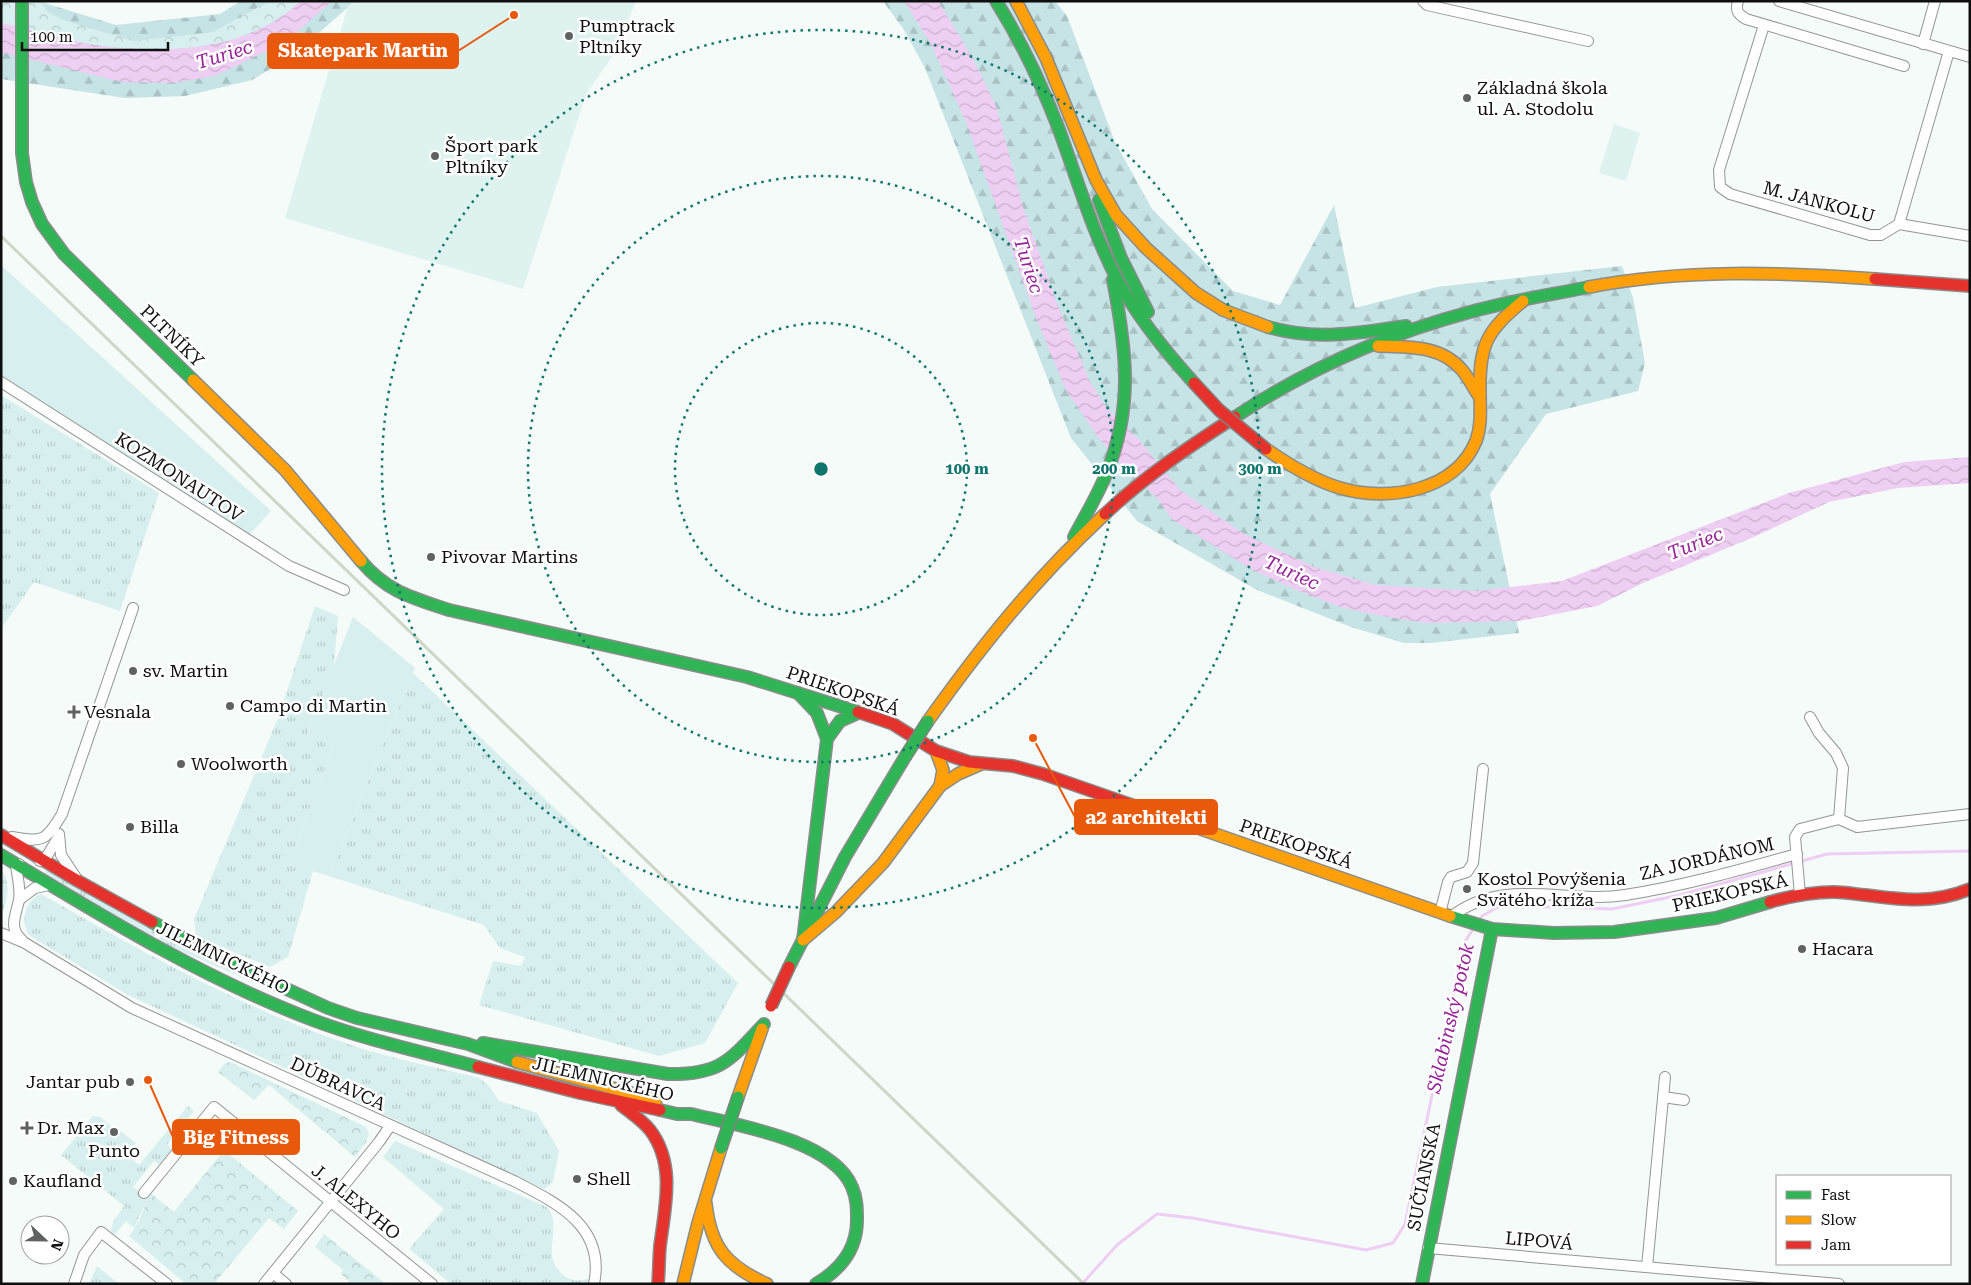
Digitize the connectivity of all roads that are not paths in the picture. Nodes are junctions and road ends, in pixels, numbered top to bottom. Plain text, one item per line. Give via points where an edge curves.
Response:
1 (996, 1) edge
2 (1016, 1) edge
3 (1423, 1) edge
4 (1738, 1) edge
5 (1779, 1) edge
6 (1935, 1) edge
7 (23, 6) edge
8 (1764, 25) junction
9 (1588, 42) dead end
10 (1924, 44) junction
11 (1949, 51) junction
12 (1970, 57) edge
13 (1904, 66) dead end
14 (1082, 148) junction
15 (1899, 224) junction
16 (1970, 236) edge
17 (1109, 263) junction
18 (1970, 286) edge
19 (1527, 298) junction
20 (1440, 321) junction
21 (1164, 346) junction
22 (1374, 346) junction
23 (1, 382) edge
24 (1479, 396) junction
25 (1068, 548) junction
26 (371, 573) joint
27 (344, 590) dead end
28 (133, 608) dead end
29 (798, 693) junction
30 (860, 712) junction
31 (1810, 717) dead end
32 (827, 739) junction
33 (936, 751) junction
34 (981, 764) junction
35 (1483, 769) dead end
36 (940, 786) junction
37 (62, 814) junction
38 (1970, 814) edge
39 (1838, 819) junction
40 (2, 835) edge
41 (59, 836) junction
42 (1797, 854) junction
43 (1, 856) edge
44 (44, 861) junction
45 (16, 865) junction
46 (78, 881) junction
47 (49, 885) junction
48 (1970, 890) edge
49 (1800, 895) junction
50 (20, 899) junction
51 (1446, 915) junction
52 (1487, 928) junction
53 (1, 934) edge
54 (803, 940) junction
55 (25, 943) junction
56 (764, 1024) junction
57 (468, 1044) junction
58 (1665, 1078) dead end
59 (1663, 1098) junction
60 (1684, 1100) dead end
61 (617, 1102) junction
62 (691, 1114) junction
63 (390, 1126) junction
64 (144, 1193) dead end
65 (705, 1199) junction
66 (330, 1202) junction
67 (1428, 1248) junction
68 (1647, 1267) junction
69 (273, 1273) junction
70 (74, 1284) edge
71 (167, 1284) edge
72 (264, 1284) edge
73 (286, 1284) edge
74 (432, 1284) edge
75 (594, 1284) edge
76 (658, 1284) edge
77 (684, 1284) edge
78 (767, 1284) edge
79 (816, 1284) edge
80 (1422, 1284) edge
81 (1839, 1284) edge

1 - 17 main road via 1029,60
2 - 14 main road via 1045,57
3 - 9 street
4 - 8 street via 1738,14
5 - 10 street
6 - 10 street
7 - 26 main road, PLTNÍKY via 22,153 26,182 37,213 52,239 90,281 285,470
8 - 13 street
8 - 15 street, M. JANKOLU via 1719,170 1720,187 1730,194 1870,235 1882,235
10 - 11 street
11 - 12 street
11 - 15 street, M. JANKOLU
14 - 20 main road via 1106,199 1133,234 1182,282 1208,302 1236,316 1261,325 1318,336
14 - 21 main road via 1121,258
15 - 16 street
17 - 21 main road via 1149,330
17 - 25 main road via 1123,331 1124,395 1111,461 1098,494
18 - 19 main road via 1768,274 1700,274 1623,281
19 - 20 main road
19 - 24 main road via 1499,321 1485,340
20 - 22 main road
21 - 24 main road, bridge via 1219,410 1266,449 1306,474 1351,491 1389,493 1416,489 1448,476 1466,459 1475,444 1482,414
22 - 24 main road via 1415,347 1446,356 1461,369
22 - 25 main road via 1236,415 1127,495
23 - 27 street, KOZMONAUTOV via 275,558
25 - 54 main road, bridge via 1015,606 928,721 854,841
26 - 29 main road, PRIEKOPSKÁ via 395,591 429,604 687,662
28 - 37 street, JILEMNICKÉHO
29 - 30 main road, PRIEKOPSKÁ
29 - 32 main road via 817,713
30 - 32 main road via 844,717
30 - 33 main road, PRIEKOPSKÁ via 893,724
31 - 39 street via 1843,768
32 - 54 main road
33 - 34 main road, PRIEKOPSKÁ
33 - 36 main road via 943,770
34 - 36 main road
34 - 51 main road, PRIEKOPSKÁ via 1013,766 1043,774
35 - 51 street via 1473,863 1467,872 1451,877 1448,882
36 - 54 main road via 883,863 842,906
37 - 40 street, JILEMNICKÉHO via 45,838 31,841
37 - 41 street, JILEMNICKÉHO
38 - 39 street via 1857,827
39 - 42 street via 1800,829 1795,837
40 - 44 main road, JILEMNICKÉHO
41 - 44 street, JILEMNICKÉHO
41 - 46 street, JILEMNICKÉHO via 61,855
42 - 49 street
42 - 51 street, ZA JORDÁNOM via 1704,879 1625,895 1515,893 1492,897
43 - 45 main road, JILEMNICKÉHO
44 - 45 street
44 - 46 main road, JILEMNICKÉHO
45 - 47 main road, JILEMNICKÉHO
45 - 50 street
46 - 57 main road, JILEMNICKÉHO via 180,937 328,1008
47 - 50 street via 35,888
47 - 61 main road, JILEMNICKÉHO via 189,964 292,1011 398,1046
48 - 49 main road, PRIEKOPSKÁ via 1929,900 1835,892
49 - 52 main road, PRIEKOPSKÁ via 1716,918 1631,930 1563,933
50 - 55 street via 15,910 14,930
51 - 52 main road, PRIEKOPSKÁ
52 - 67 main road, SUČIANSKA
53 - 55 street, DÚBRAVCA
54 - 56 main road, bridge
55 - 63 street, DÚBRAVCA via 132,1008
56 - 57 main road via 731,1060 718,1068 690,1076 489,1043
56 - 65 main road, bridge
57 - 62 main road, JILEMNICKÉHO via 516,1062 679,1107
58 - 59 street
59 - 60 street
59 - 68 street
61 - 62 main road, JILEMNICKÉHO
61 - 76 main road via 651,1132 665,1160 666,1204
62 - 79 main road via 805,1144 832,1160 847,1178 858,1208 852,1247 845,1260
63 - 66 street
63 - 75 street, DÚBRAVCA via 514,1181 574,1216 591,1245 596,1265
64 - 66 street, J. ALEXYHO via 214,1107
65 - 77 main road
65 - 78 main road via 710,1230 716,1244 740,1269
66 - 69 street
66 - 74 street, J. ALEXYHO
67 - 68 street, LIPOVÁ
67 - 80 main road, SUČIANSKA
68 - 81 street, LIPOVÁ
69 - 72 street
69 - 73 street
70 - 71 street via 84,1255 101,1232

